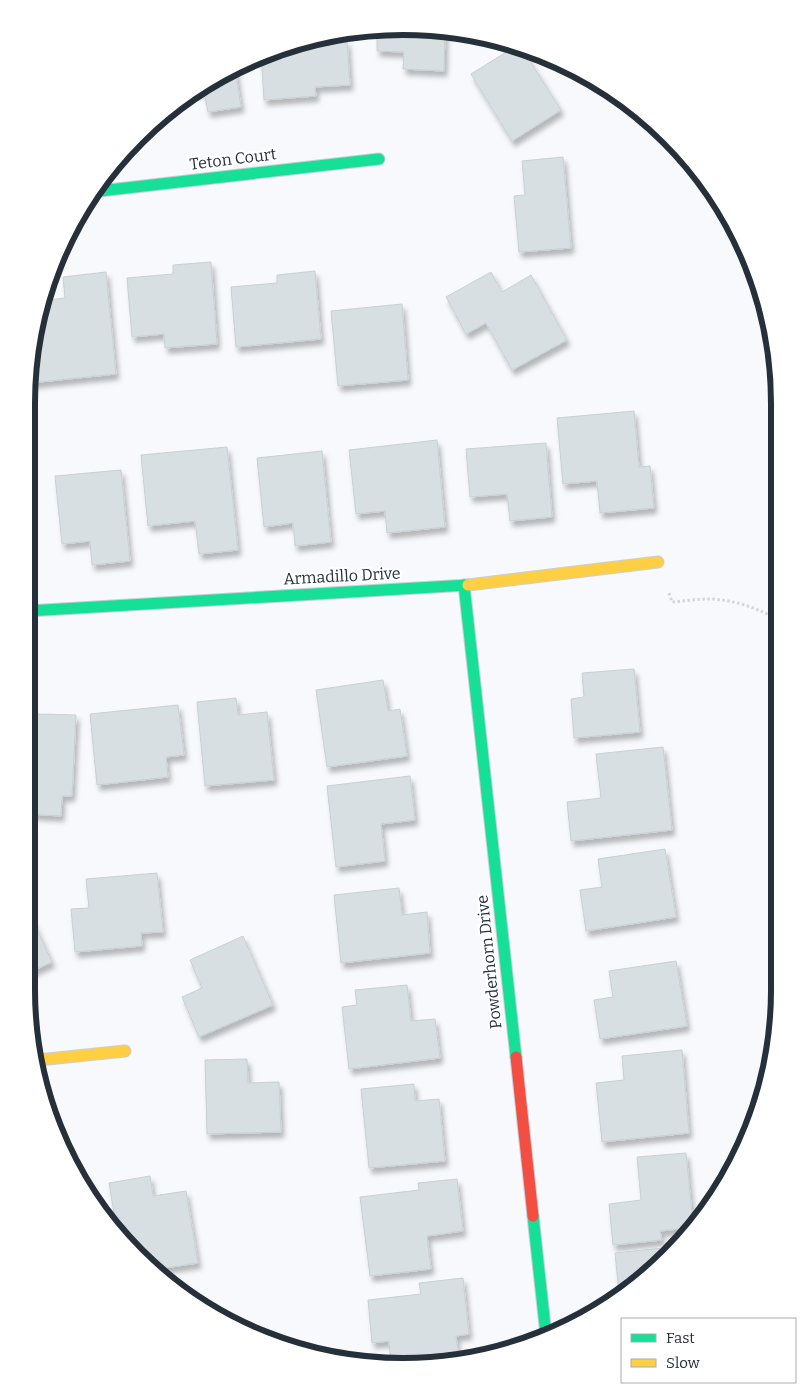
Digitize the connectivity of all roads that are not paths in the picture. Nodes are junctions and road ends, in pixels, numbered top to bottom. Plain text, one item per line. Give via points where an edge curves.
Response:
1 (379, 159) dead end
2 (103, 191) edge
3 (658, 562) road end
4 (464, 586) junction
5 (35, 611) edge
6 (125, 1051) dead end
7 (42, 1060) edge
8 (545, 1329) edge

1 - 2 street, Teton Court
3 - 4 street, Armadillo Drive
4 - 5 street, Armadillo Drive
4 - 8 street, Powderhorn Drive
6 - 7 street

